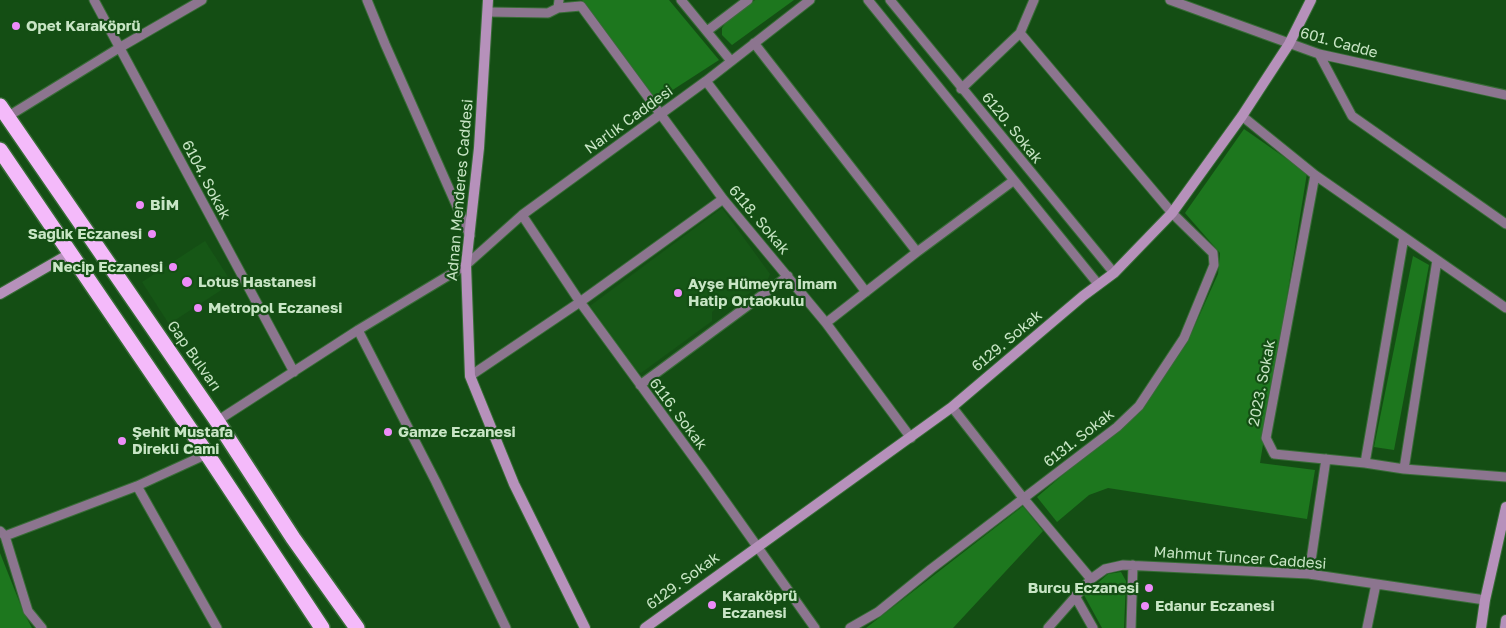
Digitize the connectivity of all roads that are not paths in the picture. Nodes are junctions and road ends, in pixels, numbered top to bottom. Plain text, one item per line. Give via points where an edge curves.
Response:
1 (94, 0) edge
2 (202, 0) edge
3 (368, 0) edge
4 (488, 0) edge
5 (681, 0) edge
6 (748, 0) edge
7 (810, 0) edge
8 (868, 0) edge
9 (890, 0) edge
10 (1034, 0) edge
11 (1170, 0) edge
12 (1312, 0) edge
13 (558, 4) edge
14 (488, 12) junction
15 (707, 31) junction
16 (1020, 33) junction
17 (754, 43) junction
18 (1289, 44) junction
19 (119, 48) junction
20 (1319, 54) junction
21 (731, 61) junction
22 (706, 81) junction
23 (961, 89) junction
24 (1506, 96) edge
25 (4, 111) edge
26 (660, 114) junction
27 (1242, 116) junction
28 (0, 150) edge
29 (1316, 175) junction
30 (1013, 181) junction
31 (723, 199) junction
32 (1172, 212) junction
33 (522, 215) junction
34 (1506, 224) edge
35 (470, 236) junction
36 (1404, 237) junction
37 (917, 252) junction
38 (72, 253) junction
39 (1438, 260) junction
40 (466, 265) junction
41 (1114, 273) junction
42 (788, 276) junction
43 (1098, 284) junction
44 (866, 292) junction
45 (0, 294) edge
46 (580, 302) junction
47 (1506, 308) edge
48 (826, 323) junction
49 (358, 330) junction
50 (294, 372) junction
51 (470, 376) junction
52 (640, 385) junction
53 (952, 407) junction
54 (217, 422) junction
55 (911, 438) junction
56 (207, 454) junction
57 (1326, 459) junction
58 (1365, 463) junction
59 (1404, 469) junction
60 (1506, 477) edge
61 (137, 486) junction
62 (1024, 499) junction
63 (1506, 507) edge
64 (2, 533) edge
65 (757, 546) junction
66 (1133, 565) junction
67 (1309, 574) junction
68 (1091, 579) junction
69 (1376, 584) junction
70 (1075, 596) junction
71 (1485, 600) junction
72 (1506, 620) edge
73 (42, 628) edge
74 (216, 628) edge
75 (322, 628) edge
76 (357, 628) edge
77 (506, 628) edge
78 (585, 628) edge
79 (644, 628) edge
80 (815, 628) edge
81 (850, 628) edge
82 (1048, 628) edge
83 (1093, 628) edge
84 (1131, 628) edge
85 (1367, 628) edge
86 (1481, 628) edge
87 (1505, 628) edge

1 - 19 street, 6104. Sokak
2 - 19 street
3 - 35 street
4 - 14 street, Adnan Menderes Caddesi
5 - 15 street
6 - 15 street
7 - 17 street, Narlık Caddesi
8 - 30 street
9 - 23 street, 6120. Sokak
10 - 16 street
11 - 18 street, 601. Cadde
12 - 18 street, 6129. Sokak
13 - 14 street via 548,13
13 - 26 street, 6118. Sokak via 582,6
14 - 35 street, Adnan Menderes Caddesi
15 - 21 street
16 - 23 street
16 - 32 street, 6131. Sokak
17 - 21 street, Narlık Caddesi
17 - 37 street
18 - 20 street, 601. Cadde
18 - 27 street, 6129. Sokak
19 - 25 street
19 - 50 street, 6104. Sokak
20 - 24 street, 601. Cadde
20 - 34 street via 1352,116
21 - 22 street, Narlık Caddesi
22 - 26 street, Narlık Caddesi
22 - 44 street
23 - 41 street, 6120. Sokak
25 - 54 highway, Gap Bulvarı
26 - 31 street, 6118. Sokak
26 - 33 street, Narlık Caddesi
27 - 29 street
27 - 32 street, 6129. Sokak
28 - 38 highway
29 - 36 street
29 - 57 street, 2023. Sokak via 1266,438 1274,454
30 - 37 street
30 - 43 street
31 - 42 street, 6118. Sokak
31 - 46 street
32 - 41 street, 6129. Sokak
32 - 62 street, 6131. Sokak via 1213,253 1214,265 1184,338 1139,406
33 - 40 street, Narlık Caddesi
33 - 46 street, 6116. Sokak
35 - 40 street, Adnan Menderes Caddesi
36 - 39 street
36 - 58 street
37 - 44 street
38 - 45 street
38 - 56 highway
39 - 47 street
39 - 59 street
40 - 49 street, Narlık Caddesi
40 - 51 street, Adnan Menderes Caddesi
41 - 43 street, 6129. Sokak
42 - 48 street, 6118. Sokak
42 - 52 street
43 - 53 street, 6129. Sokak
44 - 48 street
46 - 51 street
46 - 52 street, 6116. Sokak
48 - 55 street, 6118. Sokak
49 - 50 street, Narlık Caddesi
49 - 77 street
50 - 54 street, Narlık Caddesi
51 - 78 street, Adnan Menderes Caddesi via 514,484
52 - 65 street, 6116. Sokak
53 - 55 street, 6129. Sokak
53 - 62 street
54 - 76 highway, Gap Bulvarı
55 - 65 street, 6129. Sokak
56 - 61 street
56 - 75 highway
57 - 58 street, 2023. Sokak
57 - 67 street
58 - 59 street, 2023. Sokak
59 - 60 street, 2023. Sokak
61 - 64 street
61 - 74 street
62 - 68 street
62 - 81 street, 6131. Sokak via 878,612
63 - 71 street
64 - 73 street via 28,611
65 - 79 street, 6129. Sokak
65 - 80 street, 6116. Sokak
66 - 67 street, Mahmut Tuncer Caddesi
66 - 68 street, Mahmut Tuncer Caddesi via 1105,569
66 - 84 street
67 - 69 street, Mahmut Tuncer Caddesi
68 - 70 street, Mahmut Tuncer Caddesi
69 - 71 street, Mahmut Tuncer Caddesi
69 - 85 street
70 - 82 street, Mahmut Tuncer Caddesi
70 - 83 street
71 - 86 street
72 - 87 street

